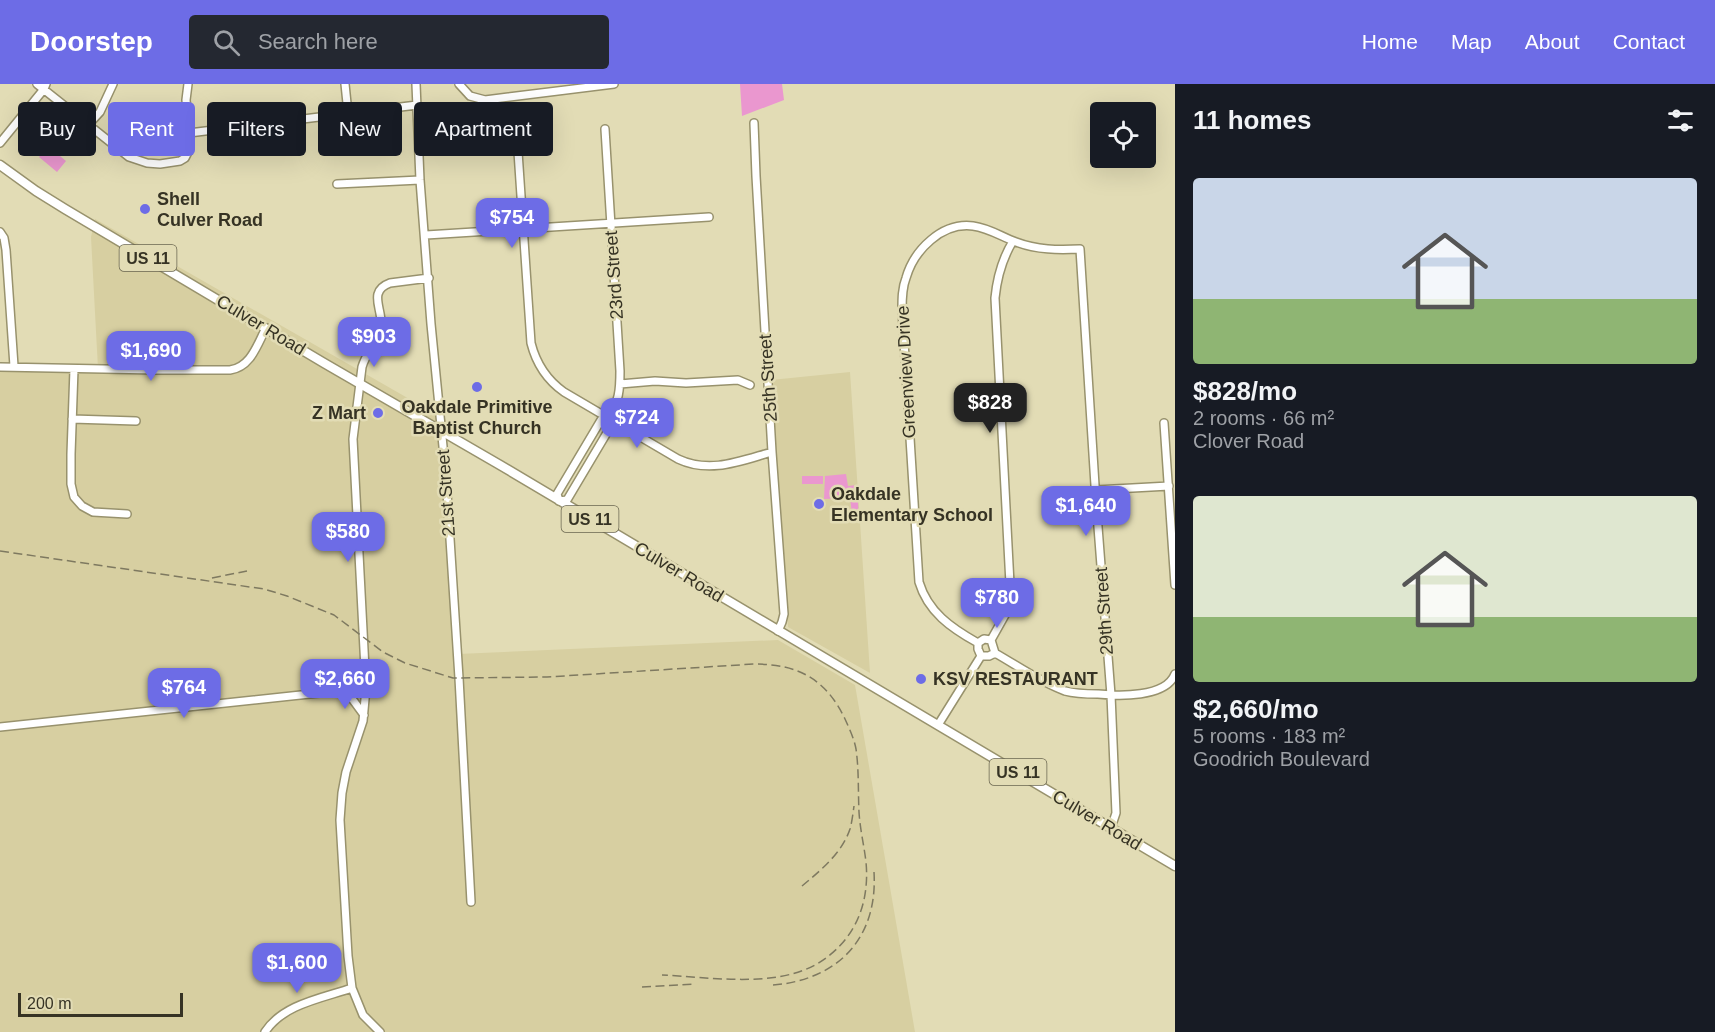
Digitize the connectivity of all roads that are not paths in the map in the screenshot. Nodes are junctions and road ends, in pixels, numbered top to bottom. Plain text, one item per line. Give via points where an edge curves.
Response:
1 (37, 84) edge
2 (113, 84) edge
3 (188, 84) edge
4 (345, 84) edge
5 (416, 84) edge
6 (459, 84) edge
7 (614, 84) edge
8 (45, 87) edge
9 (62, 102) edge
10 (186, 102) edge
11 (347, 102) edge
12 (417, 102) edge
13 (96, 116) edge
14 (318, 116) edge
15 (754, 123) dead end
16 (605, 129) dead end
17 (96, 131) edge
18 (195, 132) edge
19 (108, 141) edge
20 (0, 143) edge
21 (128, 156) edge
22 (186, 156) edge
23 (419, 156) edge
24 (518, 156) edge
25 (0, 165) edge
26 (420, 180) junction
27 (337, 184) dead end
28 (709, 217) dead end
29 (611, 222) junction
30 (524, 229) junction
31 (0, 232) edge
32 (426, 235) junction
33 (1013, 241) junction
34 (1080, 249) joint
35 (429, 278) junction
36 (4, 284) edge
37 (266, 328) junction
38 (14, 366) junction
39 (0, 367) edge
40 (74, 369) junction
41 (359, 383) junction
42 (620, 384) junction
43 (750, 385) dead end
44 (72, 418) junction
45 (609, 418) junction
46 (135, 421) dead end
47 (1164, 423) dead end
48 (441, 432) junction
49 (772, 452) junction
50 (1169, 486) junction
51 (1096, 490) junction
52 (559, 501) junction
53 (127, 514) dead end
54 (1175, 585) edge
55 (778, 631) junction
56 (991, 640) junction
57 (978, 643) junction
58 (995, 652) junction
59 (981, 656) junction
60 (1175, 674) edge
61 (366, 687) junction
62 (341, 689) junction
63 (1111, 695) junction
64 (364, 715) junction
65 (938, 725) junction
66 (0, 728) edge
67 (1111, 828) junction
68 (1175, 866) edge
69 (471, 902) dead end
70 (352, 988) junction
71 (265, 1032) edge
72 (380, 1032) edge

1 - 8 street
2 - 13 street
3 - 10 street
4 - 11 street
5 - 12 street, 21st Street
6 - 7 street via 470,96 485,100
8 - 9 street
8 - 20 street
14 - 18 street
15 - 49 street, 25th Street
16 - 29 street, 23rd Street
17 - 19 street
21 - 22 street via 154,164 173,163
23 - 26 street, 21st Street
24 - 30 street
25 - 37 main road, Culver Road / US 11 via 64,209
26 - 27 street
26 - 32 street, 21st Street
28 - 29 street
29 - 30 street
29 - 42 street, 23rd Street
30 - 32 street
30 - 45 street via 529,323 535,356 553,383
31 - 36 street via 4,238
32 - 35 street, 21st Street
33 - 34 street, Greenview Drive via 1039,248
33 - 56 street via 1001,266 995,298 1010,584 1005,615
33 - 57 street, Greenview Drive via 976,226 943,232 914,259 902,296 919,582 938,615
34 - 51 street, 29th Street
35 - 41 street via 385,285 379,291 380,331 364,360
35 - 48 street, 21st Street
36 - 38 street
37 - 40 street via 248,361 236,369
37 - 41 main road, Culver Road / US 11
38 - 39 street
38 - 40 street
40 - 44 street
41 - 48 main road, Culver Road / US 11
41 - 61 street via 353,438
42 - 43 street via 738,381
42 - 45 street, 23rd Street via 617,404
44 - 46 street
44 - 53 street via 71,484 75,497 93,512
45 - 49 street via 697,466 718,466
45 - 52 street, 23rd Street via 602,420 595,430 557,494
45 - 52 street, 23rd Street via 608,431 567,500
47 - 50 street
48 - 52 main road, Culver Road / US 11 via 452,443
48 - 69 street, 21st Street
49 - 55 street, 25th Street via 784,614
50 - 51 street
50 - 54 street
51 - 63 street, 29th Street
52 - 55 main road, Culver Road / US 11
55 - 65 main road, Culver Road / US 11
56 - 57 street
56 - 58 street
57 - 59 street
58 - 59 street
58 - 63 street via 1061,689
59 - 65 street
60 - 63 street via 1162,687 1148,693
61 - 62 street
61 - 64 street
62 - 64 street
62 - 66 street
63 - 67 street, 29th Street via 1116,813
64 - 70 street via 340,806
65 - 67 main road, Culver Road / US 11
67 - 68 main road, Culver Road / US 11
70 - 71 street via 287,1012
70 - 72 street via 363,1015

